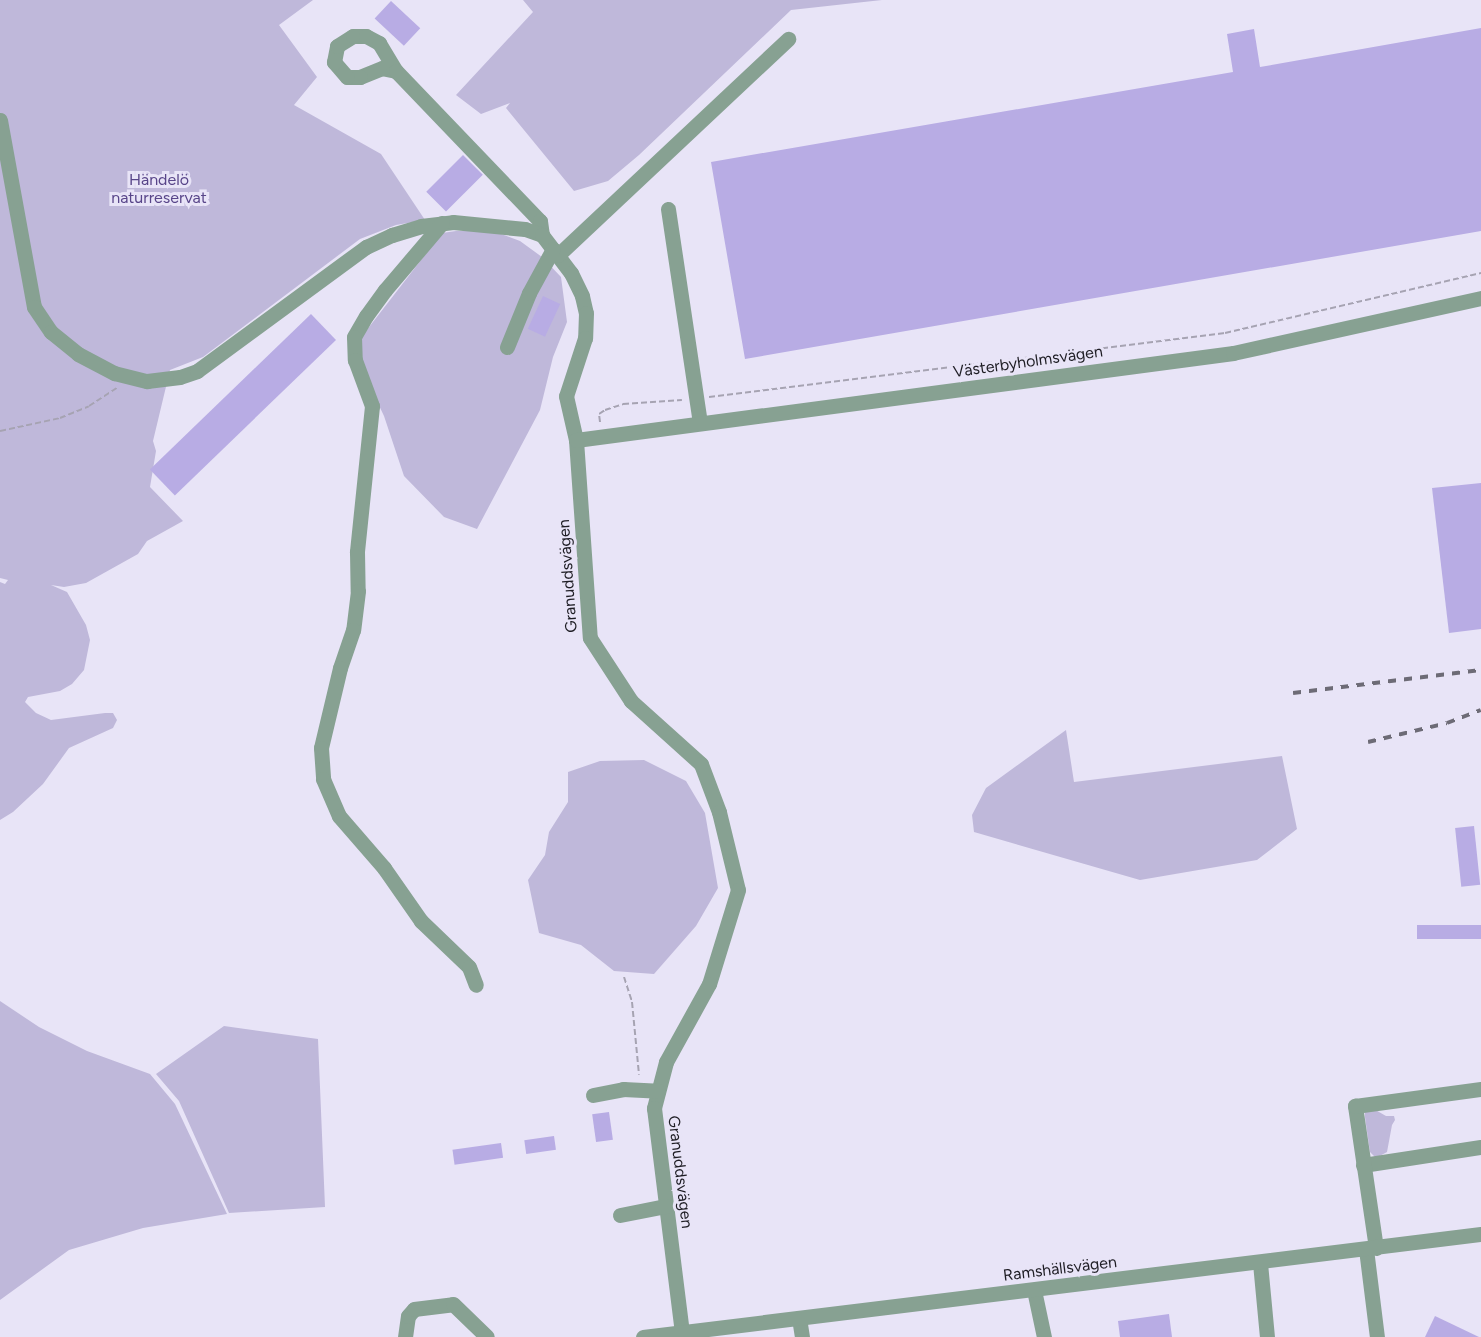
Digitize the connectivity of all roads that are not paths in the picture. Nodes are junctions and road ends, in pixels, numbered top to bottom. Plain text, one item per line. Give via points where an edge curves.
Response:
1 (788, 39) dead end
2 (396, 71) dead end
3 (0, 120) edge
4 (668, 209) dead end
5 (442, 224) junction
6 (542, 235) junction
7 (556, 252) junction
8 (1481, 298) edge
9 (507, 347) dead end
10 (700, 423) junction
11 (576, 440) junction
12 (476, 985) dead end
13 (1481, 1089) edge
14 (658, 1091) junction
15 (593, 1095) dead end
16 (1481, 1147) edge
17 (1363, 1165) junction
18 (666, 1206) junction
19 (620, 1215) dead end
20 (1481, 1234) edge
21 (1371, 1248) junction
22 (1260, 1263) junction
23 (1034, 1290) junction
24 (799, 1318) junction
25 (682, 1332) junction
26 (405, 1337) edge
27 (487, 1337) edge
28 (643, 1337) edge
29 (802, 1337) edge
30 (1044, 1337) edge
31 (1267, 1337) edge
32 (1377, 1337) edge

1 - 7 street
2 - 6 street, Granuddsvägen via 540,221
3 - 5 street via 34,307 51,332 78,354 114,373 147,381 180,377 197,370 366,247 401,232
4 - 10 street
5 - 6 street via 492,224 525,228
5 - 12 street via 379,299 354,337 355,360 372,406 357,552 358,591 353,630 321,748 323,780 339,816 384,868 421,921 469,967
6 - 7 street, Granuddsvägen
7 - 9 street via 529,293
7 - 11 street, Granuddsvägen via 582,296 586,313 585,338 566,396
8 - 10 street, Västerbyholmsvägen via 1233,353
10 - 11 street, Västerbyholmsvägen
11 - 14 street, Granuddsvägen via 590,638 631,701 701,764 719,812 738,890 709,984 666,1062
13 - 17 street via 1355,1106
14 - 15 street via 623,1089
14 - 18 street, Granuddsvägen via 654,1108
16 - 17 street
17 - 21 street
18 - 19 street
18 - 25 street, Granuddsvägen
20 - 21 street, Ramshällsvägen
21 - 22 street, Ramshällsvägen
21 - 32 street
22 - 23 street, Ramshällsvägen
22 - 31 street
23 - 24 street, Ramshällsvägen
23 - 30 street
24 - 25 street, Ramshällsvägen
24 - 29 street
25 - 28 street, Ramshällsvägen
26 - 27 street via 408,1316 414,1309 453,1304

